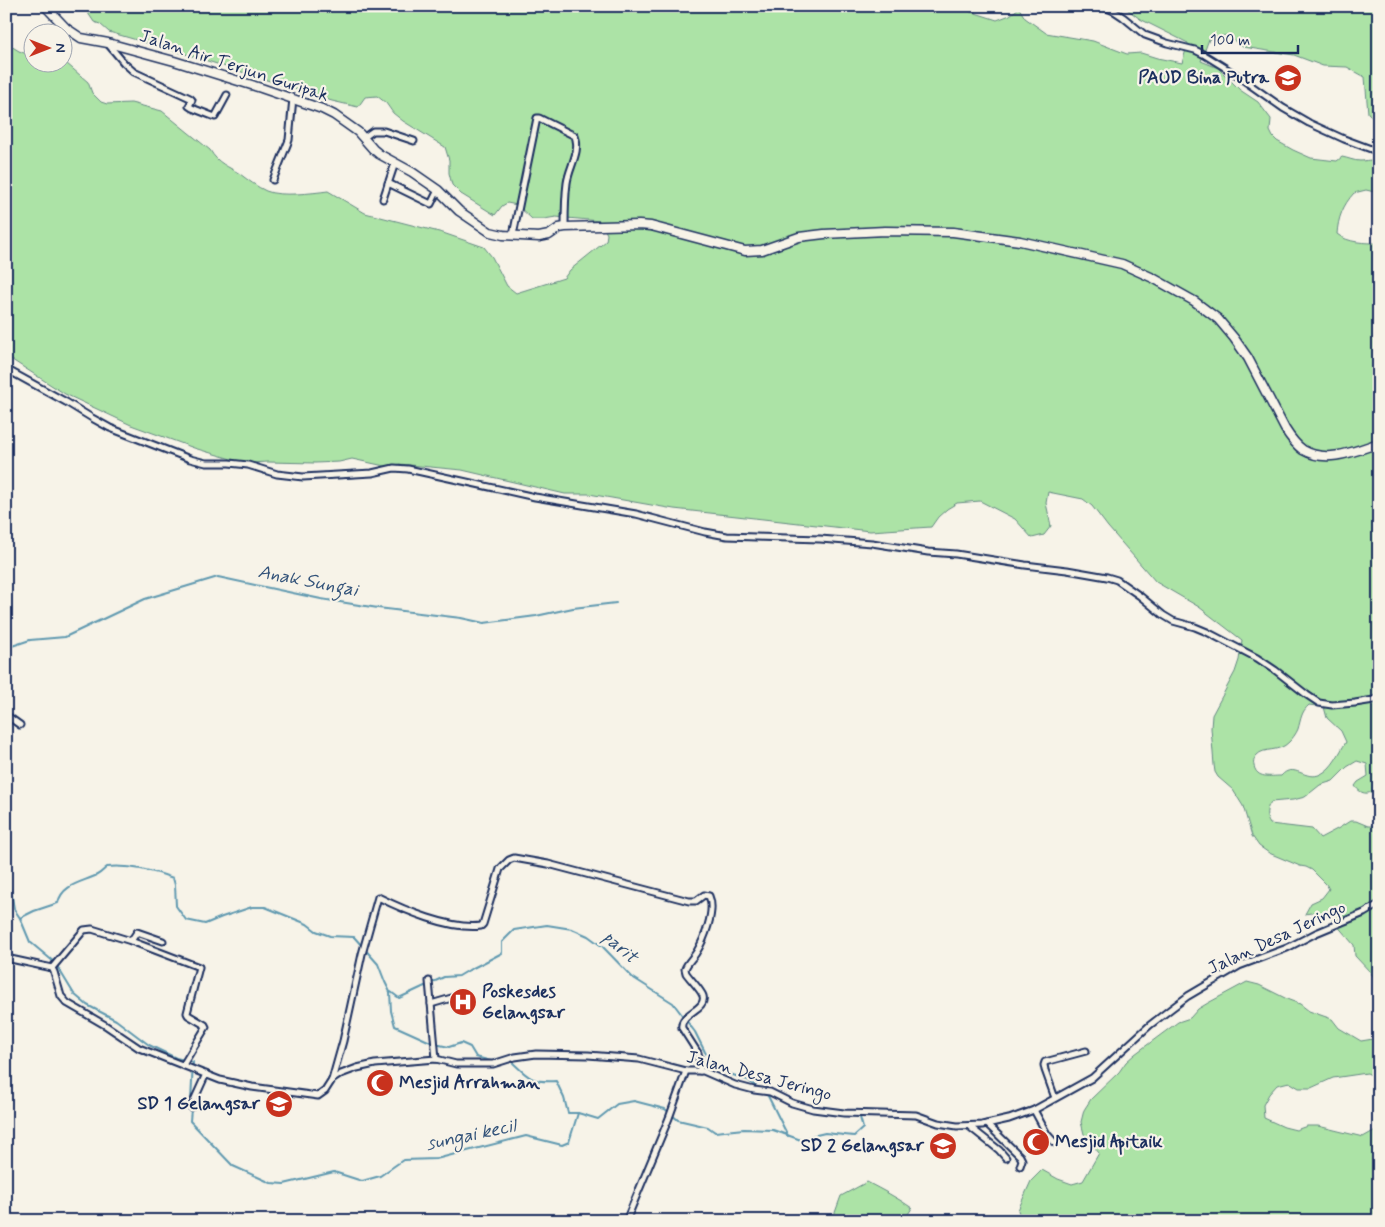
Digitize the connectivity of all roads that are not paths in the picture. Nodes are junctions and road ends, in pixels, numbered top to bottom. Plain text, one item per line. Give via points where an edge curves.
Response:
1 (45, 6) edge
2 (1102, 6) edge
3 (108, 43) junction
4 (227, 95) dead end
5 (294, 98) junction
6 (363, 138) junction
7 (414, 142) dead end
8 (1379, 152) edge
9 (395, 163) junction
10 (273, 180) dead end
11 (388, 183) junction
12 (438, 190) junction
13 (383, 199) dead end
14 (565, 227) junction
15 (513, 236) junction
16 (6, 369) edge
17 (1379, 443) edge
18 (1379, 697) edge
19 (6, 715) edge
20 (20, 725) dead end
21 (1379, 904) edge
22 (131, 941) junction
23 (163, 941) dead end
24 (6, 958) edge
25 (52, 968) junction
26 (429, 981) dead end
27 (455, 997) dead end
28 (430, 1004) junction
29 (1086, 1051) dead end
30 (436, 1059) junction
31 (186, 1063) junction
32 (686, 1070) junction
33 (700, 1071) junction
34 (206, 1074) junction
35 (332, 1080) junction
36 (1055, 1098) junction
37 (191, 1107) dead end
38 (1034, 1110) junction
39 (984, 1125) junction
40 (972, 1126) junction
41 (1055, 1143) dead end
42 (1006, 1158) dead end
43 (1020, 1166) dead end
44 (626, 1221) edge

1 - 3 street, Jalan Air Terjun Guripak via 77,36
2 - 8 street via 1124,17 1145,35 1203,54 1309,123
3 - 4 street via 134,72 190,98 189,106 192,108 215,117
3 - 5 street, Jalan Air Terjun Guripak
5 - 6 street, Jalan Air Terjun Guripak via 334,115
5 - 10 street via 289,140
6 - 7 street via 373,131 384,131
6 - 9 street, Jalan Air Terjun Guripak via 373,149
9 - 11 street
9 - 12 street, Jalan Air Terjun Guripak
11 - 12 street via 430,204
11 - 13 street
12 - 15 street, Jalan Air Terjun Guripak via 458,211 490,232
14 - 15 street, Jalan Air Terjun Guripak via 544,236
14 - 15 street via 567,180 577,141 575,136 537,118
14 - 17 street via 651,226 745,251 762,250 799,237 824,234 953,232 1020,241 1122,264 1194,301 1218,320 1248,358 1285,429 1303,450 1334,456
16 - 18 street via 110,428 206,463 248,465 303,477 408,469 535,497 636,514 727,536 872,543 1107,577 1118,580 1173,621 1207,632 1257,658 1319,703 1355,703
19 - 20 street
21 - 36 street, Jalan Desa Jeringo via 1287,948 1239,966 1188,996 1150,1025 1092,1078
22 - 23 street via 137,932
22 - 25 street via 92,929 84,930
22 - 31 street via 199,966 186,1013 206,1027
24 - 25 street
25 - 31 street, Jalan Desa Jeringo via 61,996 67,1003 139,1048
26 - 28 street
27 - 28 street
28 - 30 street
29 - 36 street via 1045,1062
30 - 32 street, Jalan Desa Jeringo via 456,1064 494,1064 536,1054 604,1056 639,1059
30 - 35 street, Jalan Desa Jeringo via 363,1066
31 - 34 street, Jalan Desa Jeringo
32 - 33 street, Jalan Desa Jeringo
32 - 44 street
33 - 35 street via 698,1053 681,1025 704,1001 685,969 706,932 709,896 704,895 691,902 514,858 500,869 483,924 479,926 444,922 399,907 378,896
33 - 40 street, Jalan Desa Jeringo via 741,1087 770,1092 798,1105 820,1110 916,1115 945,1125
34 - 35 street, Jalan Desa Jeringo via 252,1087 318,1096
34 - 37 street
36 - 38 street, Jalan Desa Jeringo
38 - 39 street, Jalan Desa Jeringo
38 - 41 street
39 - 40 street, Jalan Desa Jeringo
39 - 43 street via 1020,1156
40 - 42 street

